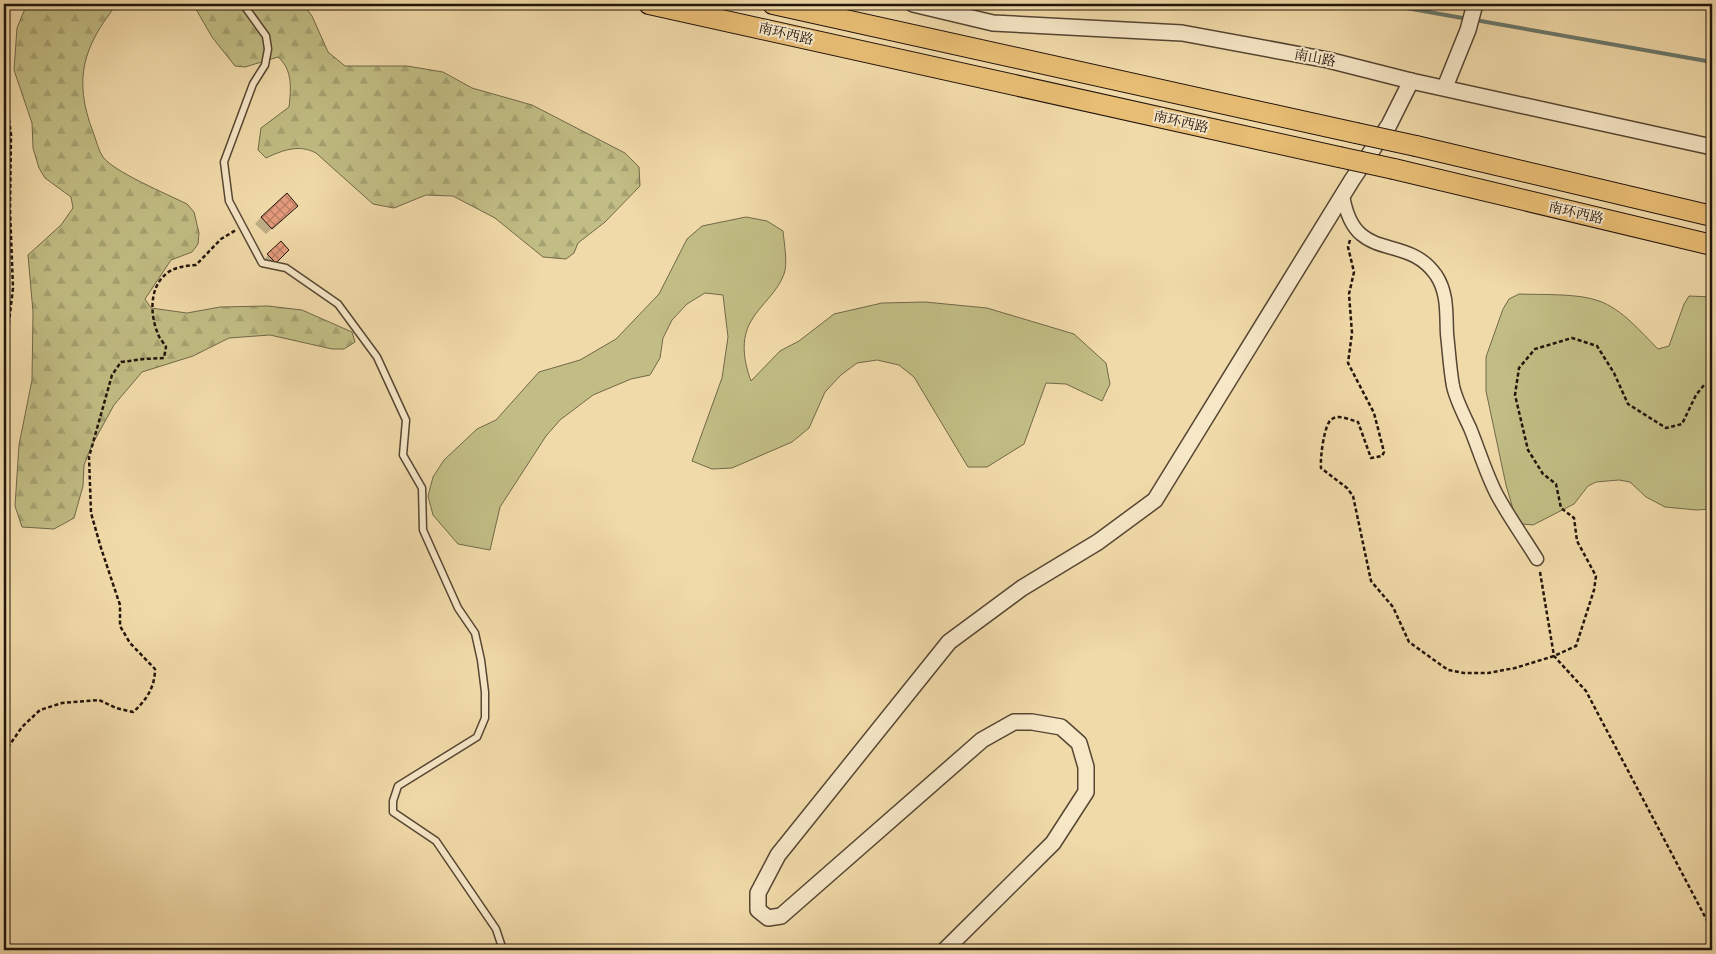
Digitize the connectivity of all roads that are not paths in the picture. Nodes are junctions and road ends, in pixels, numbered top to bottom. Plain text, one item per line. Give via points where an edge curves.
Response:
1 (243, 4) edge
2 (649, 4) edge
3 (773, 4) edge
4 (913, 4) edge
5 (1475, 4) edge
6 (1411, 81) junction
7 (1444, 87) junction
8 (1712, 147) edge
9 (1343, 195) junction
10 (1712, 216) edge
11 (1712, 245) edge
12 (1538, 559) road end
13 (503, 950) edge
14 (945, 950) edge

1 - 13 lane via 266,36 268,49 265,65 253,84 224,162 229,201 262,262 286,268 338,304 377,358 406,420 403,455 422,488 423,530 458,608 475,633 481,660 485,718 477,736 398,786 392,812 436,841 496,929
2 - 11 highway, 南环西路, bridge via 1394,169
3 - 10 highway, 南环西路, bridge via 1356,132
4 - 6 street, 南山路 via 993,23 1182,33 1328,60
5 - 7 street via 1468,30
6 - 7 street, 南山路
6 - 9 street via 1390,125
7 - 8 street, 南山路
9 - 12 street via 1353,226 1365,238 1421,260 1436,276 1446,295 1453,388 1497,495
9 - 14 street via 1155,500 1098,542 1022,588 949,642 778,855 758,893 758,910 768,918 781,916 982,740 1014,722 1061,727 1079,743 1086,767 1086,792 1054,843

